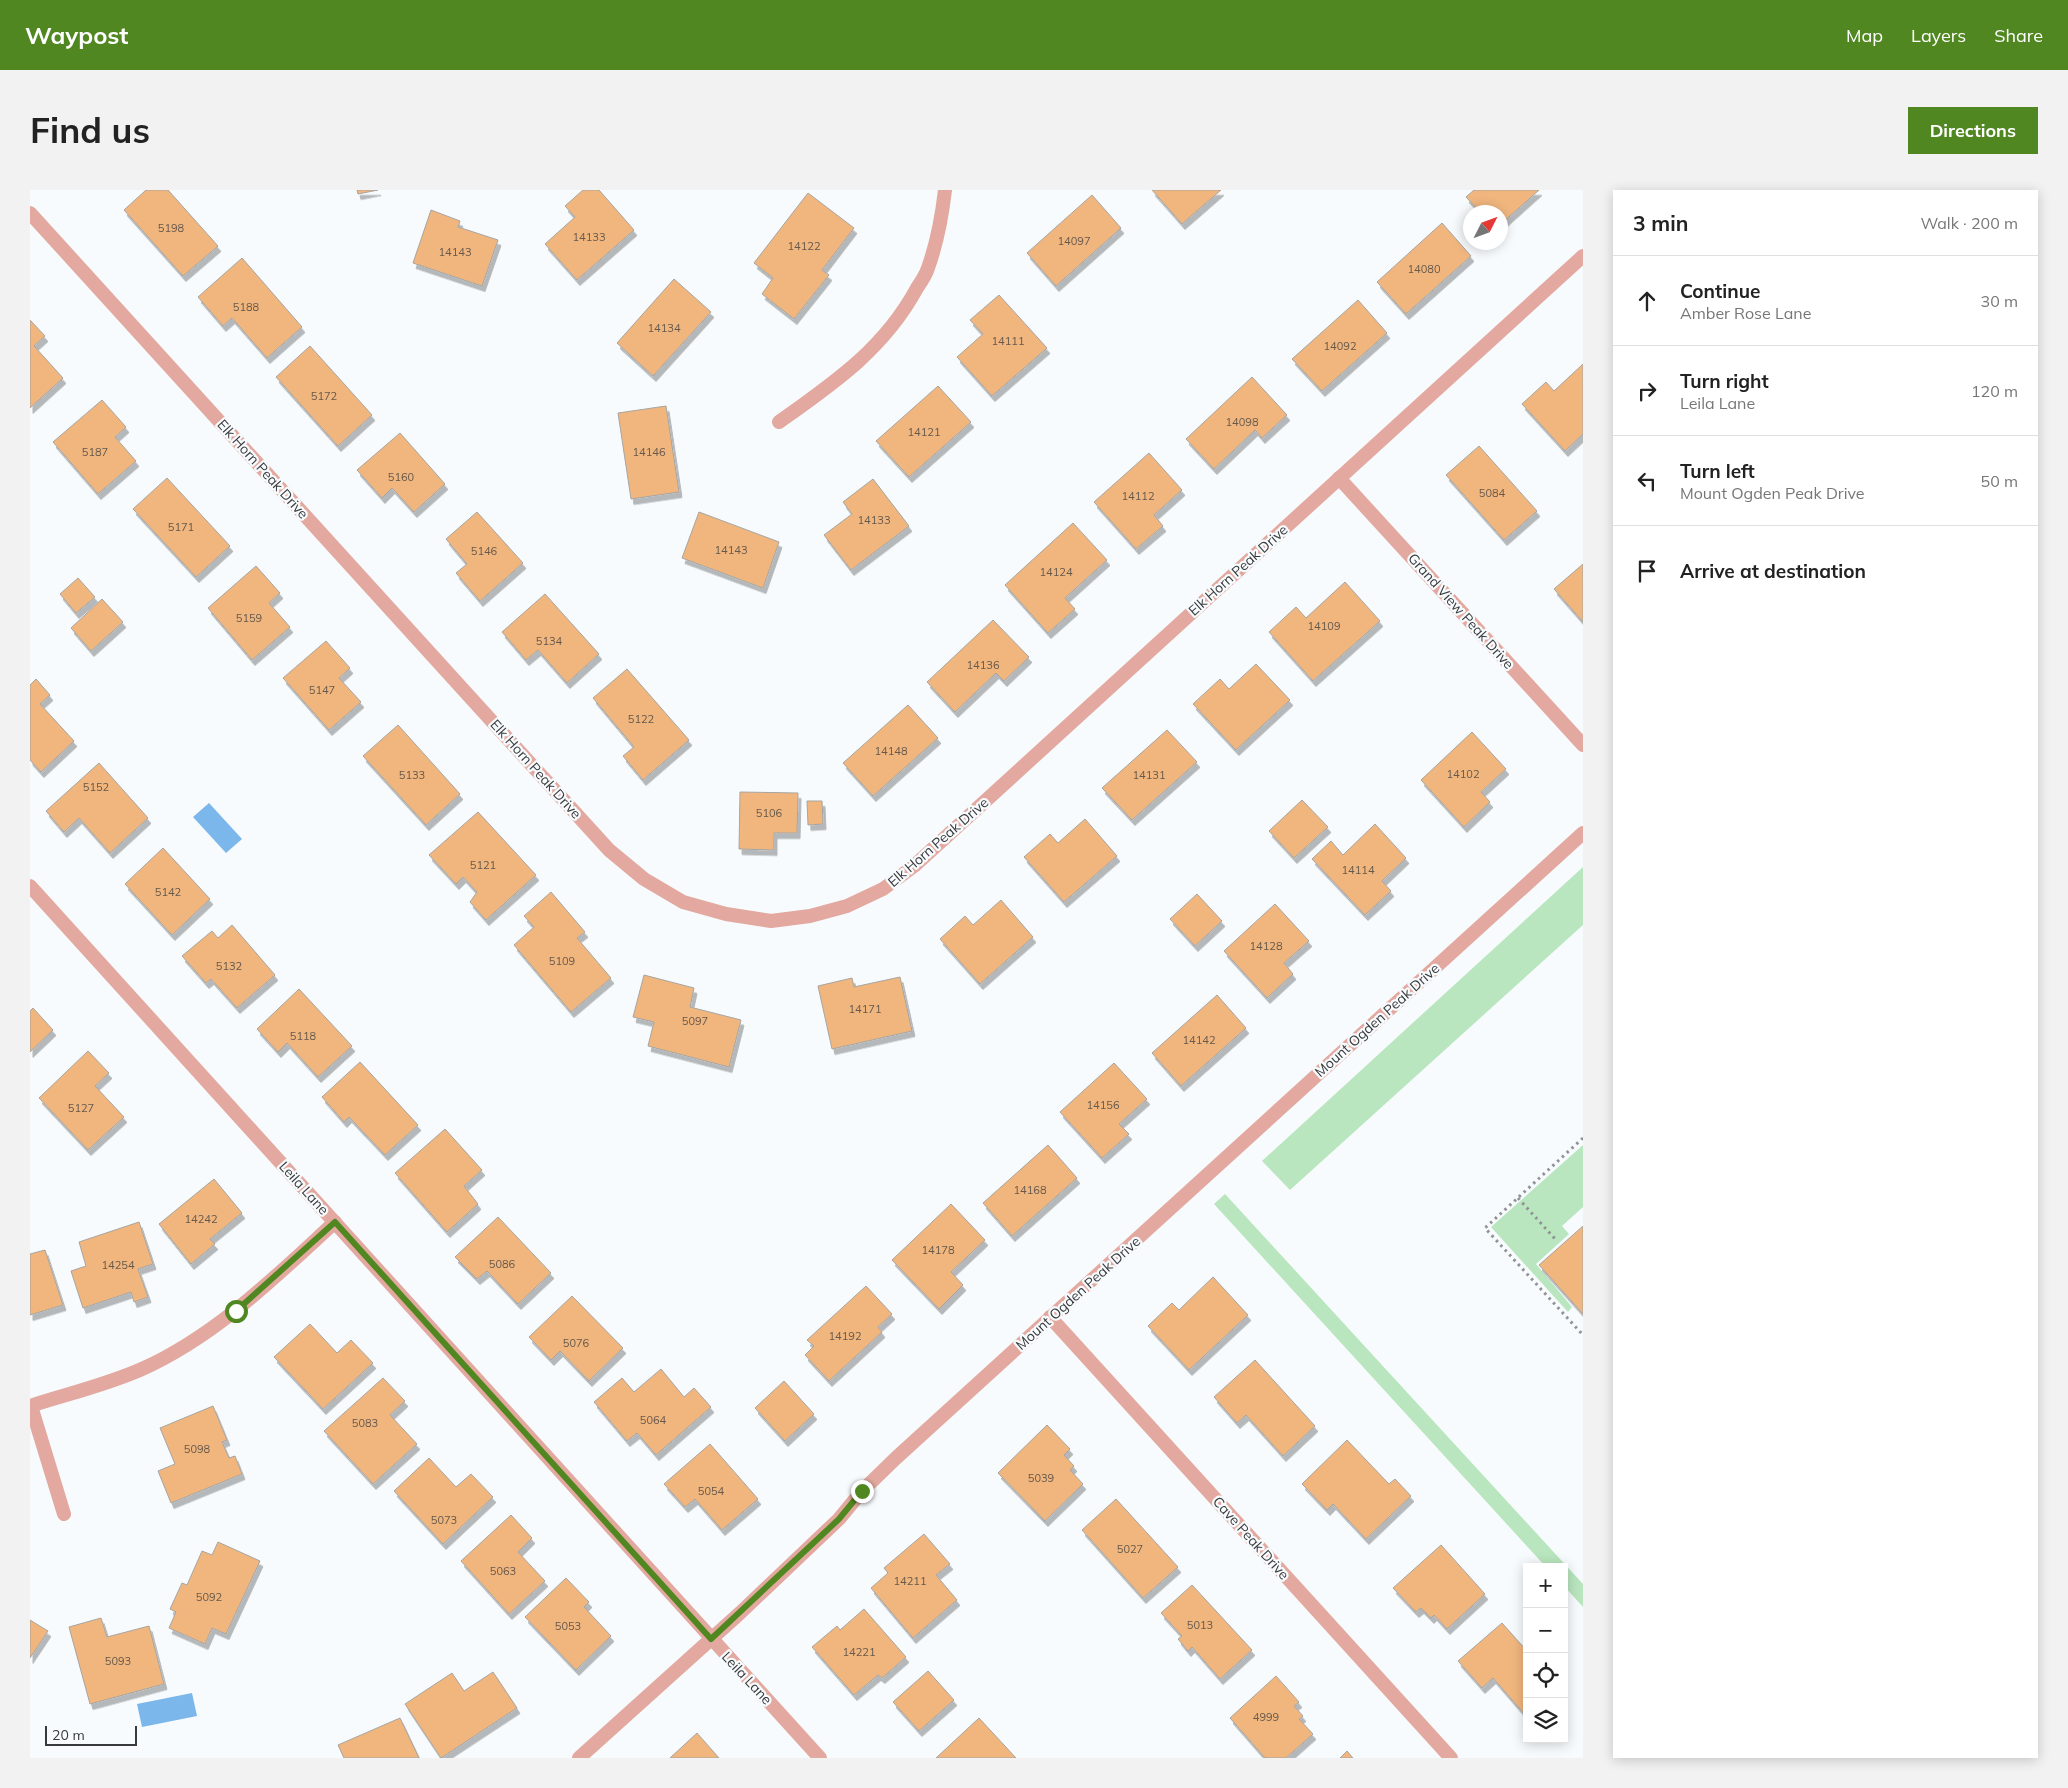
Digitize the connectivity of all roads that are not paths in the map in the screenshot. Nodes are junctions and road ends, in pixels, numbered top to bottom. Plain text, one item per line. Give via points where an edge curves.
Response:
1 (946, 190) edge
2 (30, 213) edge
3 (1583, 256) edge
4 (779, 422) dead end
5 (1340, 478) junction
6 (1583, 744) edge
7 (1583, 833) edge
8 (30, 886) edge
9 (335, 1222) junction
10 (1050, 1317) junction
11 (30, 1406) edge
12 (64, 1514) dead end
13 (711, 1639) junction
14 (579, 1758) edge
15 (820, 1758) edge
16 (1451, 1758) edge

1 - 4 street via 928,269 904,313 871,351
2 - 5 street, Elk Horn Peak Drive via 609,850 644,879 683,902 726,914 771,921 810,916 847,906 883,889 914,866
3 - 5 street, Elk Horn Peak Drive
5 - 6 street, Grand View Peak Drive
7 - 10 street, Mount Ogden Peak Drive
8 - 9 street, Leila Lane
9 - 11 street via 236,1311 194,1340 142,1369
9 - 13 street, Leila Lane
10 - 13 street, Mount Ogden Peak Drive via 896,1458 839,1519
10 - 16 street, Cave Peak Drive
11 - 12 street
13 - 14 street, Mount Ogden Peak Drive
13 - 15 street, Leila Lane

